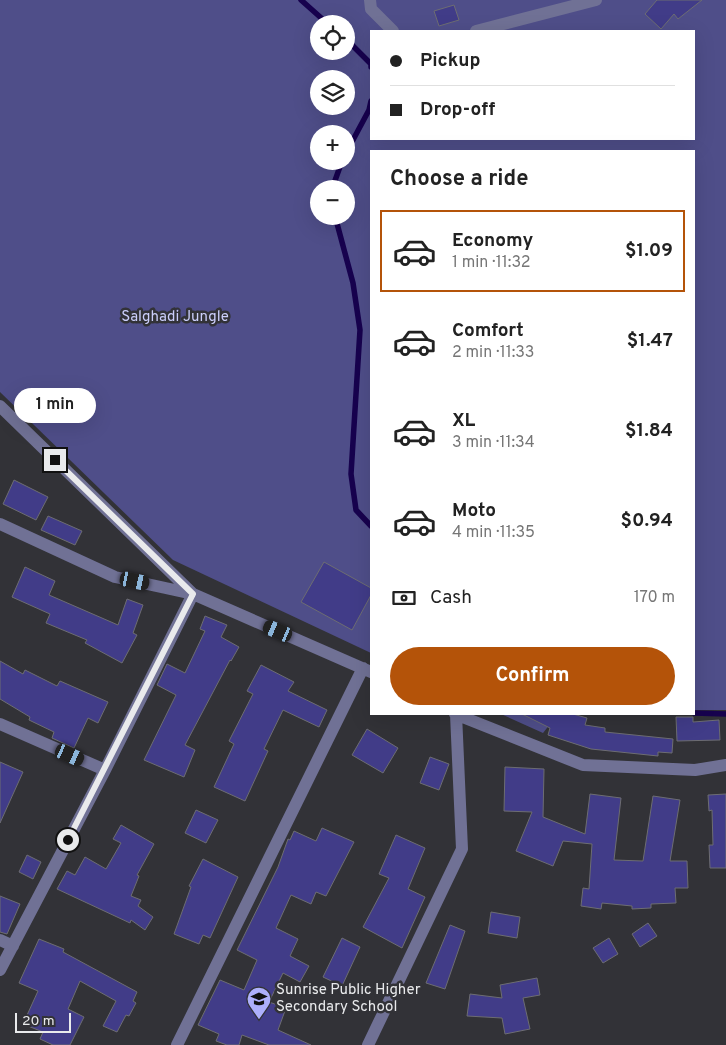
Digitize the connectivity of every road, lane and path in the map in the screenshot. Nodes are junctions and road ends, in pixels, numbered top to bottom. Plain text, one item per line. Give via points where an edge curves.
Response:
1 (370, 0) edge
2 (596, 0) edge
3 (392, 30) edge
4 (480, 30) edge
5 (0, 406) edge
6 (0, 524) edge
7 (193, 594) junction
8 (367, 670) edge
9 (456, 715) edge
10 (458, 715) edge
11 (0, 724) edge
12 (726, 765) edge
13 (105, 770) junction
14 (0, 940) edge
15 (13, 946) junction
16 (0, 970) edge
17 (177, 1045) edge
18 (368, 1045) edge

1 - 3 street via 371,9
2 - 4 street
5 - 7 street
6 - 7 street via 115,577
7 - 8 street
7 - 13 street
8 - 17 street
9 - 18 street via 462,849
10 - 12 street via 583,765 695,770
11 - 13 street
13 - 15 street
14 - 15 street
15 - 16 street

